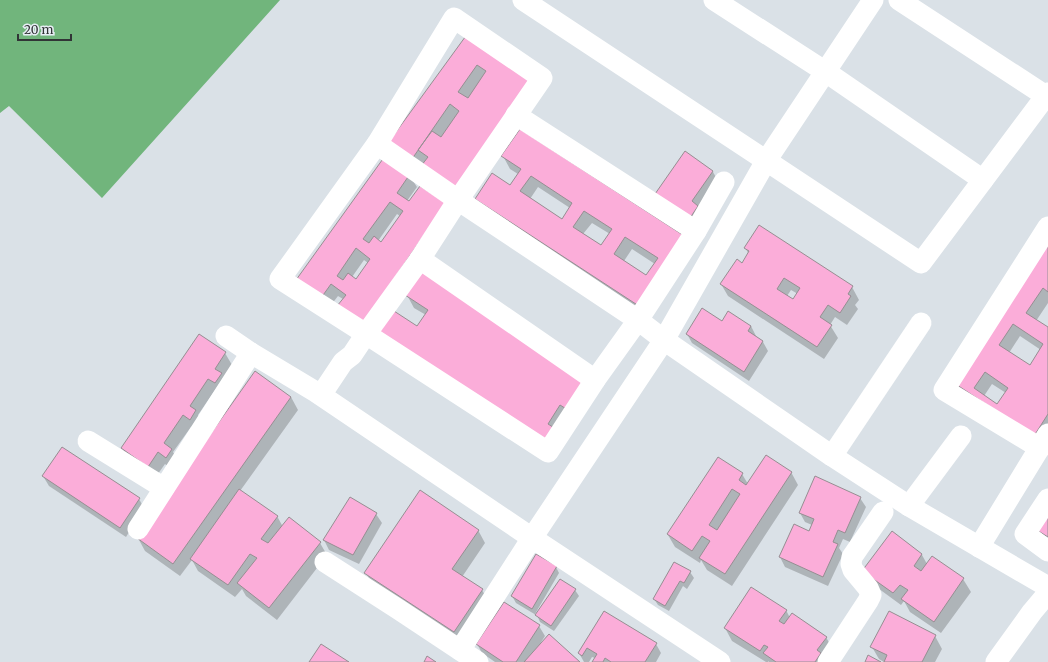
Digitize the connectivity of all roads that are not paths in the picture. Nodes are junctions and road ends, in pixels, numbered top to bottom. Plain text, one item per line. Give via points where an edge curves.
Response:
1 (523, 0) edge
2 (714, 0) edge
3 (873, 0) edge
4 (899, 0) edge
5 (826, 72) junction
6 (1047, 94) edge
7 (516, 115) junction
8 (377, 144) junction
9 (766, 161) junction
10 (983, 180) junction
11 (724, 182) dead end
12 (458, 200) junction
13 (1048, 227) edge
14 (696, 231) junction
15 (420, 259) junction
16 (638, 320) junction
17 (921, 323) dead end
18 (366, 334) junction
19 (226, 336) dead end
20 (664, 340) junction
21 (251, 353) junction
22 (595, 380) junction
23 (326, 399) junction
24 (961, 436) dead end
25 (88, 441) dead end
26 (1044, 441) edge
27 (832, 456) junction
28 (164, 488) junction
29 (1048, 499) edge
30 (909, 506) junction
31 (883, 512) dead end
32 (138, 529) dead end
33 (532, 538) junction
34 (979, 547) junction
35 (1048, 551) edge
36 (324, 562) dead end
37 (1048, 587) edge
38 (1048, 593) edge
39 (460, 650) junction
40 (478, 662) edge
41 (720, 662) edge
42 (828, 662) edge
43 (996, 662) edge

1 - 9 street
2 - 5 street
3 - 5 street
4 - 6 street
5 - 9 street
5 - 10 street
6 - 10 street
7 - 8 street via 542,78 454,18
7 - 12 street
7 - 14 street
8 - 12 street
8 - 18 street via 280,279
9 - 10 street via 921,263
9 - 20 street
11 - 14 street
12 - 15 street
12 - 16 street
13 - 26 street via 944,390
14 - 16 street
15 - 18 street
15 - 22 street
16 - 20 street
16 - 22 street
17 - 27 street
18 - 22 street via 548,452
18 - 23 street via 352,355 352,365
19 - 21 street
20 - 27 street
20 - 33 street
21 - 23 street
21 - 28 street
23 - 33 street
24 - 30 street
25 - 28 street
26 - 34 street
27 - 30 street
28 - 32 street
29 - 35 street via 1025,534
30 - 34 street
31 - 42 street via 852,558 851,564 871,595
33 - 39 street
33 - 41 street
34 - 37 street
36 - 39 street
38 - 43 street
39 - 40 street

